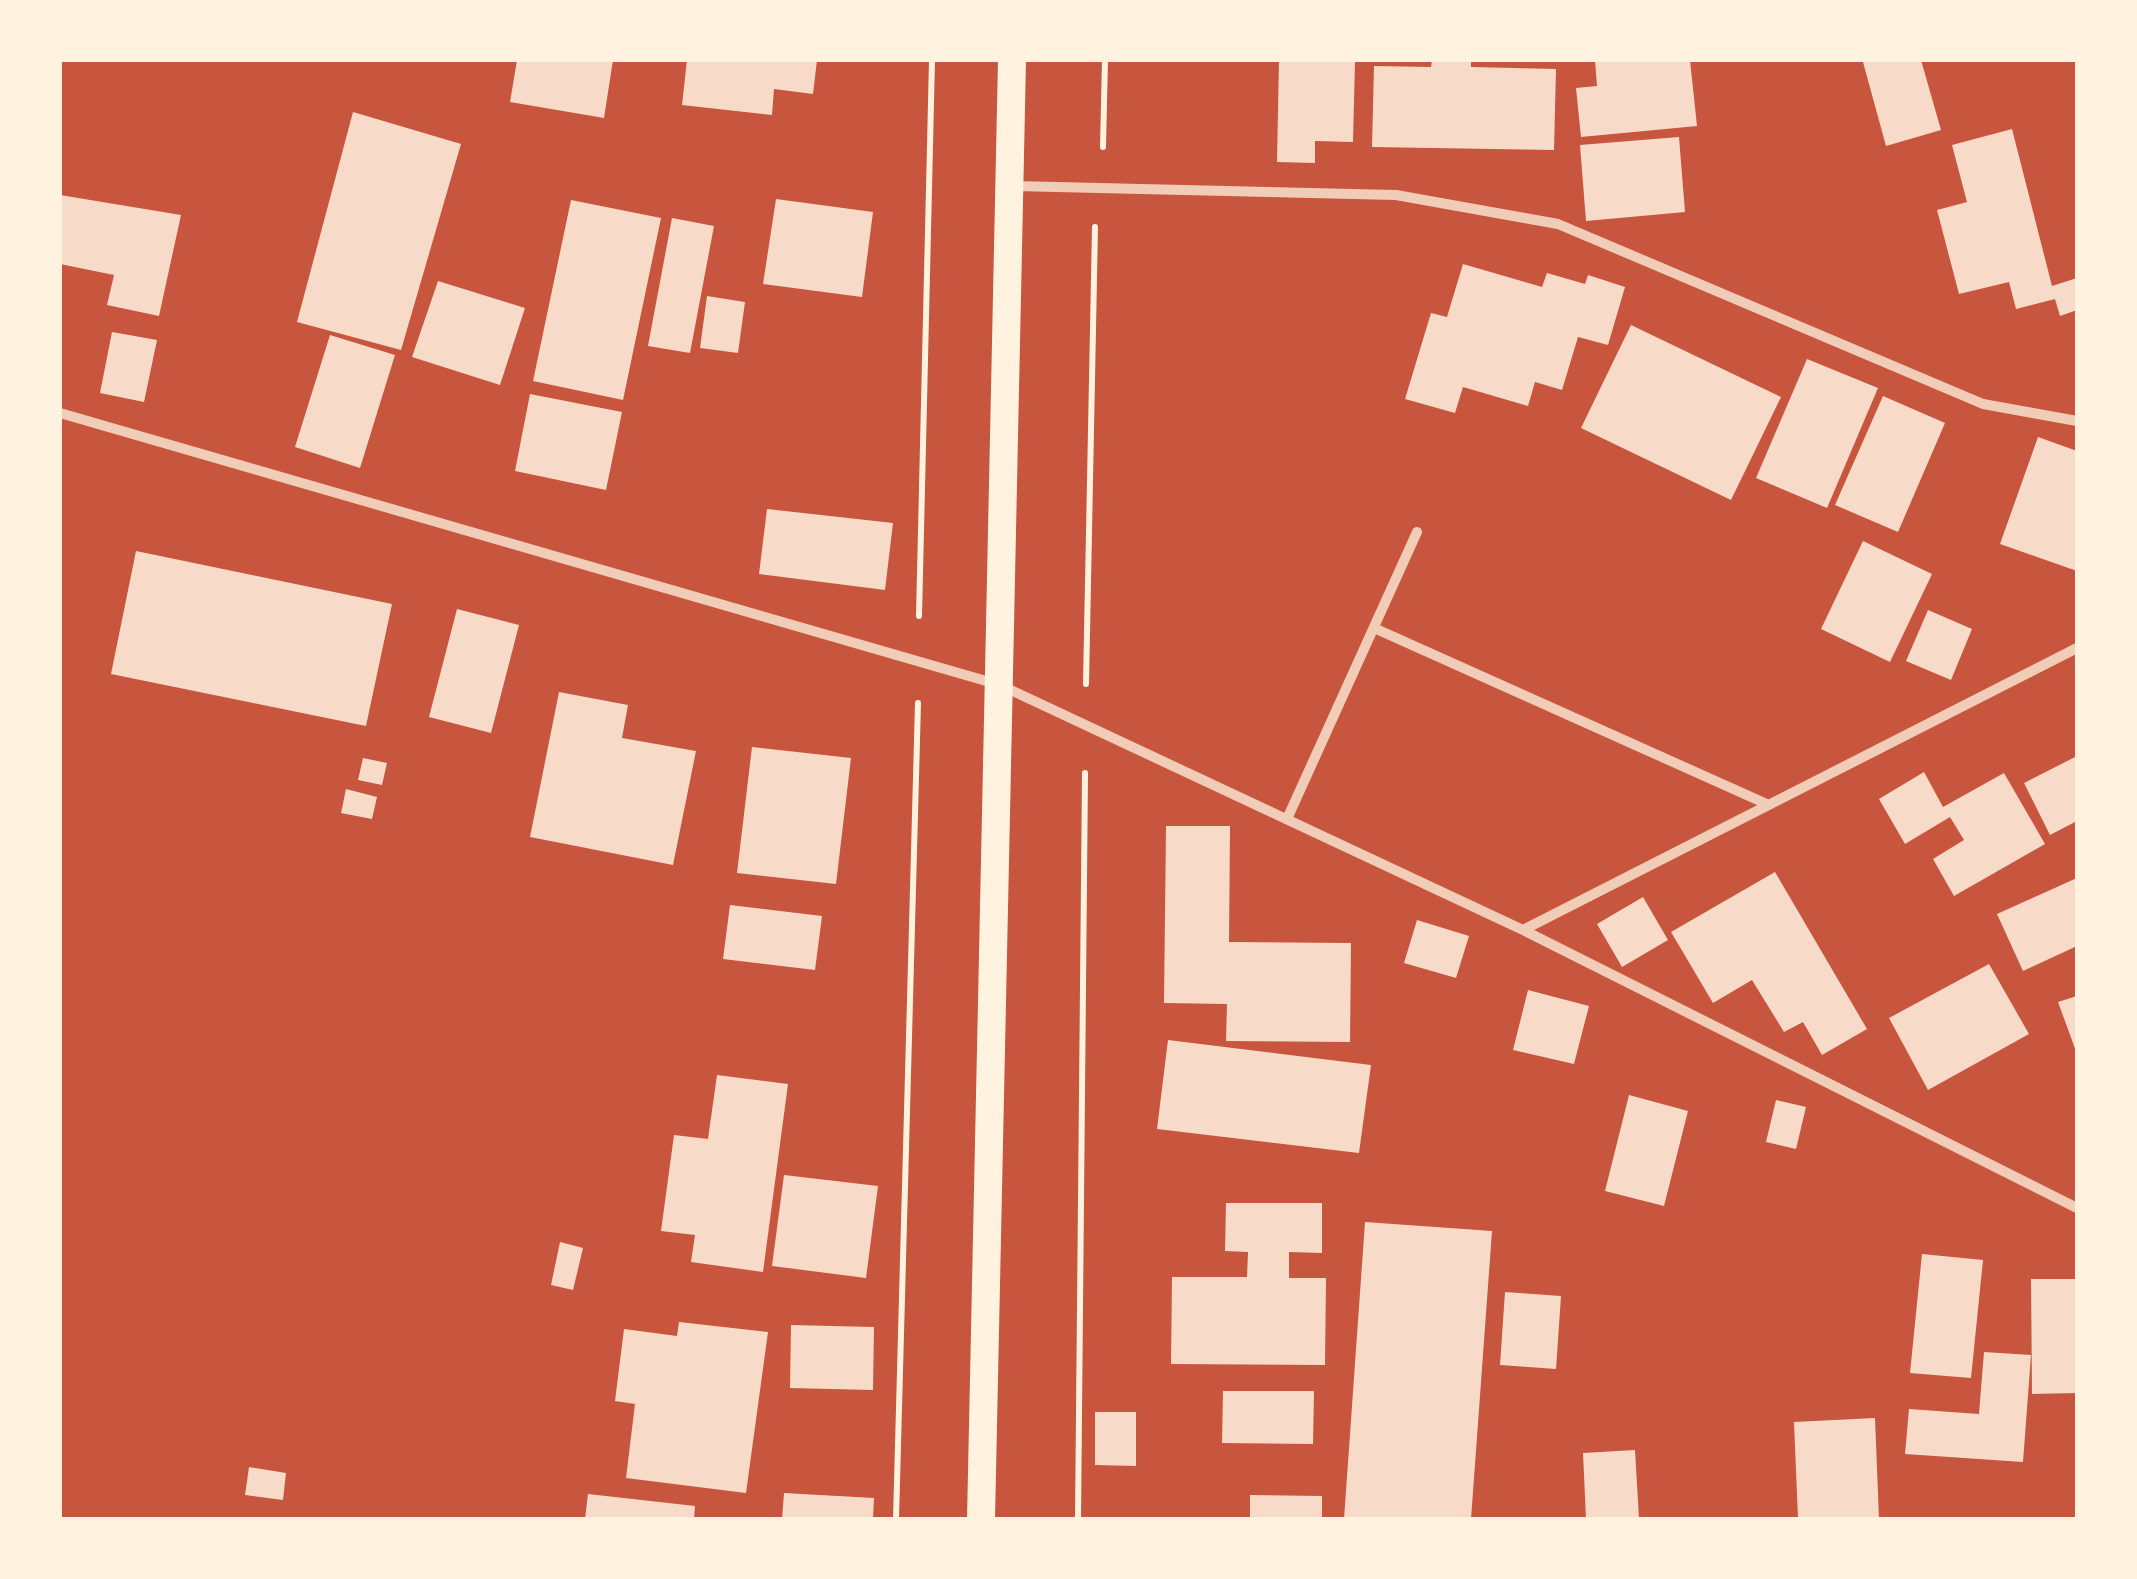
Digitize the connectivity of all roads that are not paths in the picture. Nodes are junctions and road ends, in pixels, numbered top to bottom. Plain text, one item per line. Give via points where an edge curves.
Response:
1 (1012, 60) edge
2 (1009, 186) junction
3 (60, 413) edge
4 (2077, 421) edge
5 (1417, 532) dead end
6 (1374, 628) junction
7 (2077, 648) edge
8 (1000, 685) junction
9 (1769, 805) junction
10 (1287, 819) junction
11 (1524, 930) junction
12 (2077, 1208) edge
13 (981, 1519) edge

1 - 2 highway
2 - 4 street via 1396,194 1558,224 1983,404
2 - 8 highway
3 - 8 street
5 - 6 street
6 - 9 street
6 - 10 street
7 - 9 street
8 - 10 street
8 - 13 highway
9 - 11 street
10 - 11 street
11 - 12 street

